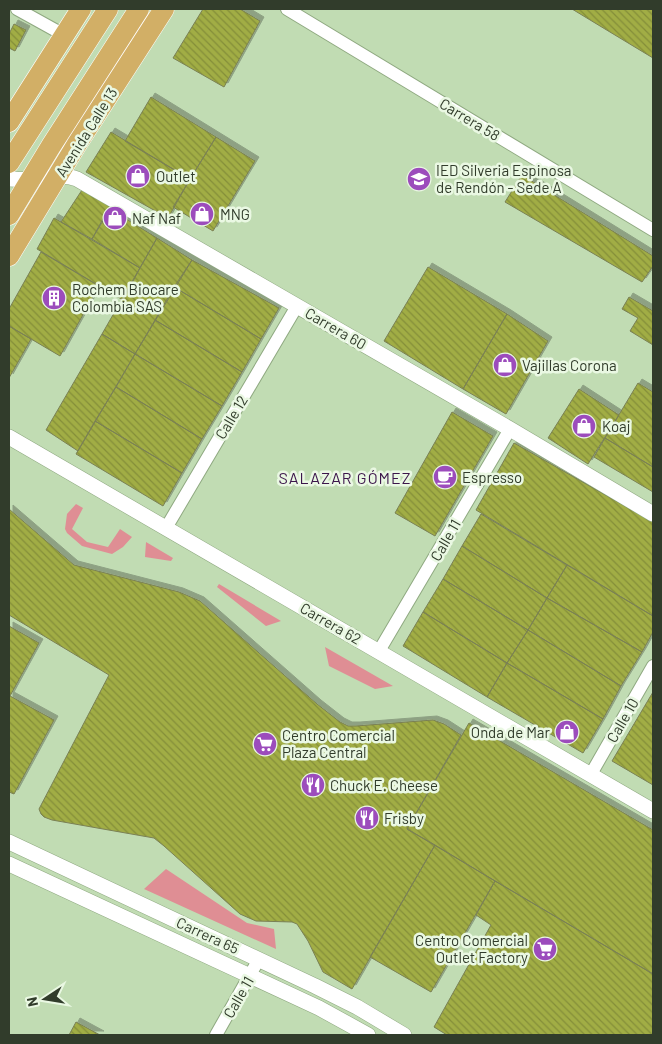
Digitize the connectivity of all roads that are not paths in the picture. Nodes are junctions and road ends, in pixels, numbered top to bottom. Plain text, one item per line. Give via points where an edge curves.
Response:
1 (17, 9) edge
2 (81, 9) edge
3 (108, 9) edge
4 (139, 9) edge
5 (164, 9) edge
6 (287, 9) edge
7 (64, 35) junction
8 (9, 122) edge
9 (9, 163) edge
10 (59, 176) junction
11 (9, 179) edge
12 (30, 179) junction
13 (9, 215) edge
14 (653, 230) edge
15 (9, 256) edge
16 (297, 306) junction
17 (510, 429) junction
18 (9, 437) edge
19 (653, 514) edge
20 (166, 528) junction
21 (380, 651) junction
22 (653, 666) edge
23 (591, 774) junction
24 (653, 811) edge
25 (9, 842) edge
26 (9, 864) edge
27 (259, 959) junction
28 (250, 977) junction
29 (216, 1035) edge
30 (368, 1035) edge
31 (404, 1035) edge

1 - 7 street
2 - 7 main road
3 - 9 main road
4 - 12 main road, Avenida Calle 13
5 - 10 main road, Avenida Calle 13
6 - 14 street, Carrera 58
7 - 8 main road
10 - 12 street, Carrera 60
10 - 15 main road, Avenida Calle 13
10 - 16 street, Carrera 60 via 77,179
11 - 12 street, Carrera 60
12 - 13 main road, Avenida Calle 13
16 - 17 street, Carrera 60
16 - 20 street, Calle 12
17 - 19 street, Carrera 60
17 - 21 street, Calle 11
18 - 20 street, Carrera 62
20 - 21 street, Carrera 62
21 - 23 street, Carrera 62
22 - 23 street, Calle 10
23 - 24 street, Carrera 62
25 - 27 street, Carrera 65
26 - 28 street, Carrera 65
27 - 28 street, Calle 11
27 - 31 street, Carrera 65 via 343,999
28 - 29 street, Calle 11
28 - 30 street, Carrera 65 via 320,1008

